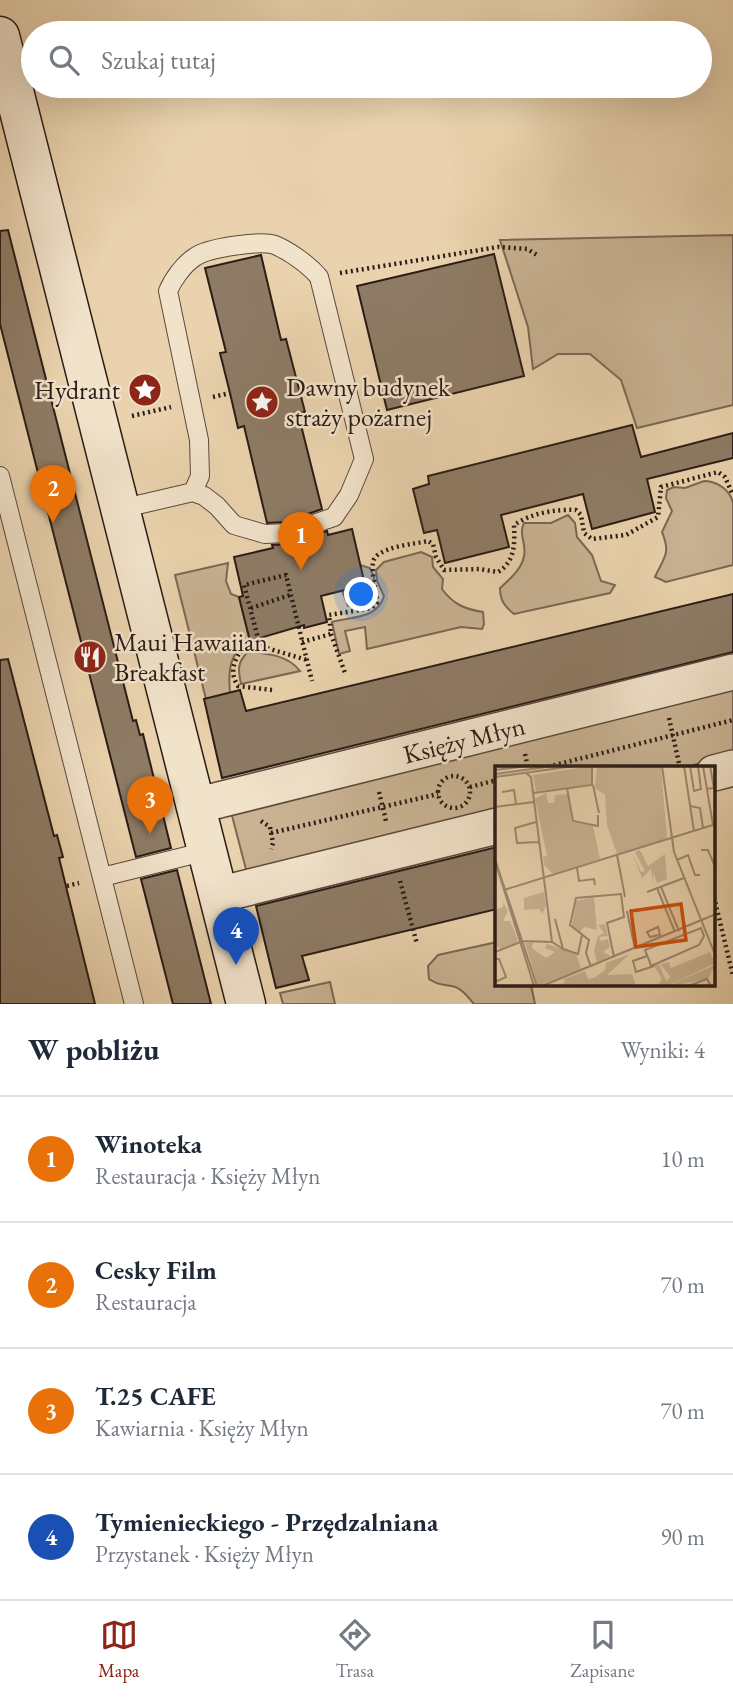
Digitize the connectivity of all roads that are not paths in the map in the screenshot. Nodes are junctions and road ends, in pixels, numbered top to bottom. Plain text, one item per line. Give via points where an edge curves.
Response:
1 (3, 61) edge
2 (0, 476) edge
3 (193, 492) junction
4 (120, 509) junction
5 (733, 672) edge
6 (733, 768) edge
7 (716, 772) edge
8 (195, 806) junction
9 (495, 826) edge
10 (207, 851) junction
11 (102, 877) junction
12 (218, 895) junction
13 (134, 1004) edge
14 (246, 1004) edge

1 - 4 street
2 - 11 lane
3 - 3 lane via 217,506 234,525 252,532 286,533 334,517 364,460 319,276 275,245 261,242 195,256 168,291 199,440 200,476
3 - 4 lane
4 - 8 street
5 - 8 street, Księży Młyn
6 - 7 street
8 - 10 street
9 - 12 street
10 - 11 lane
10 - 12 street
11 - 13 lane
12 - 14 street

